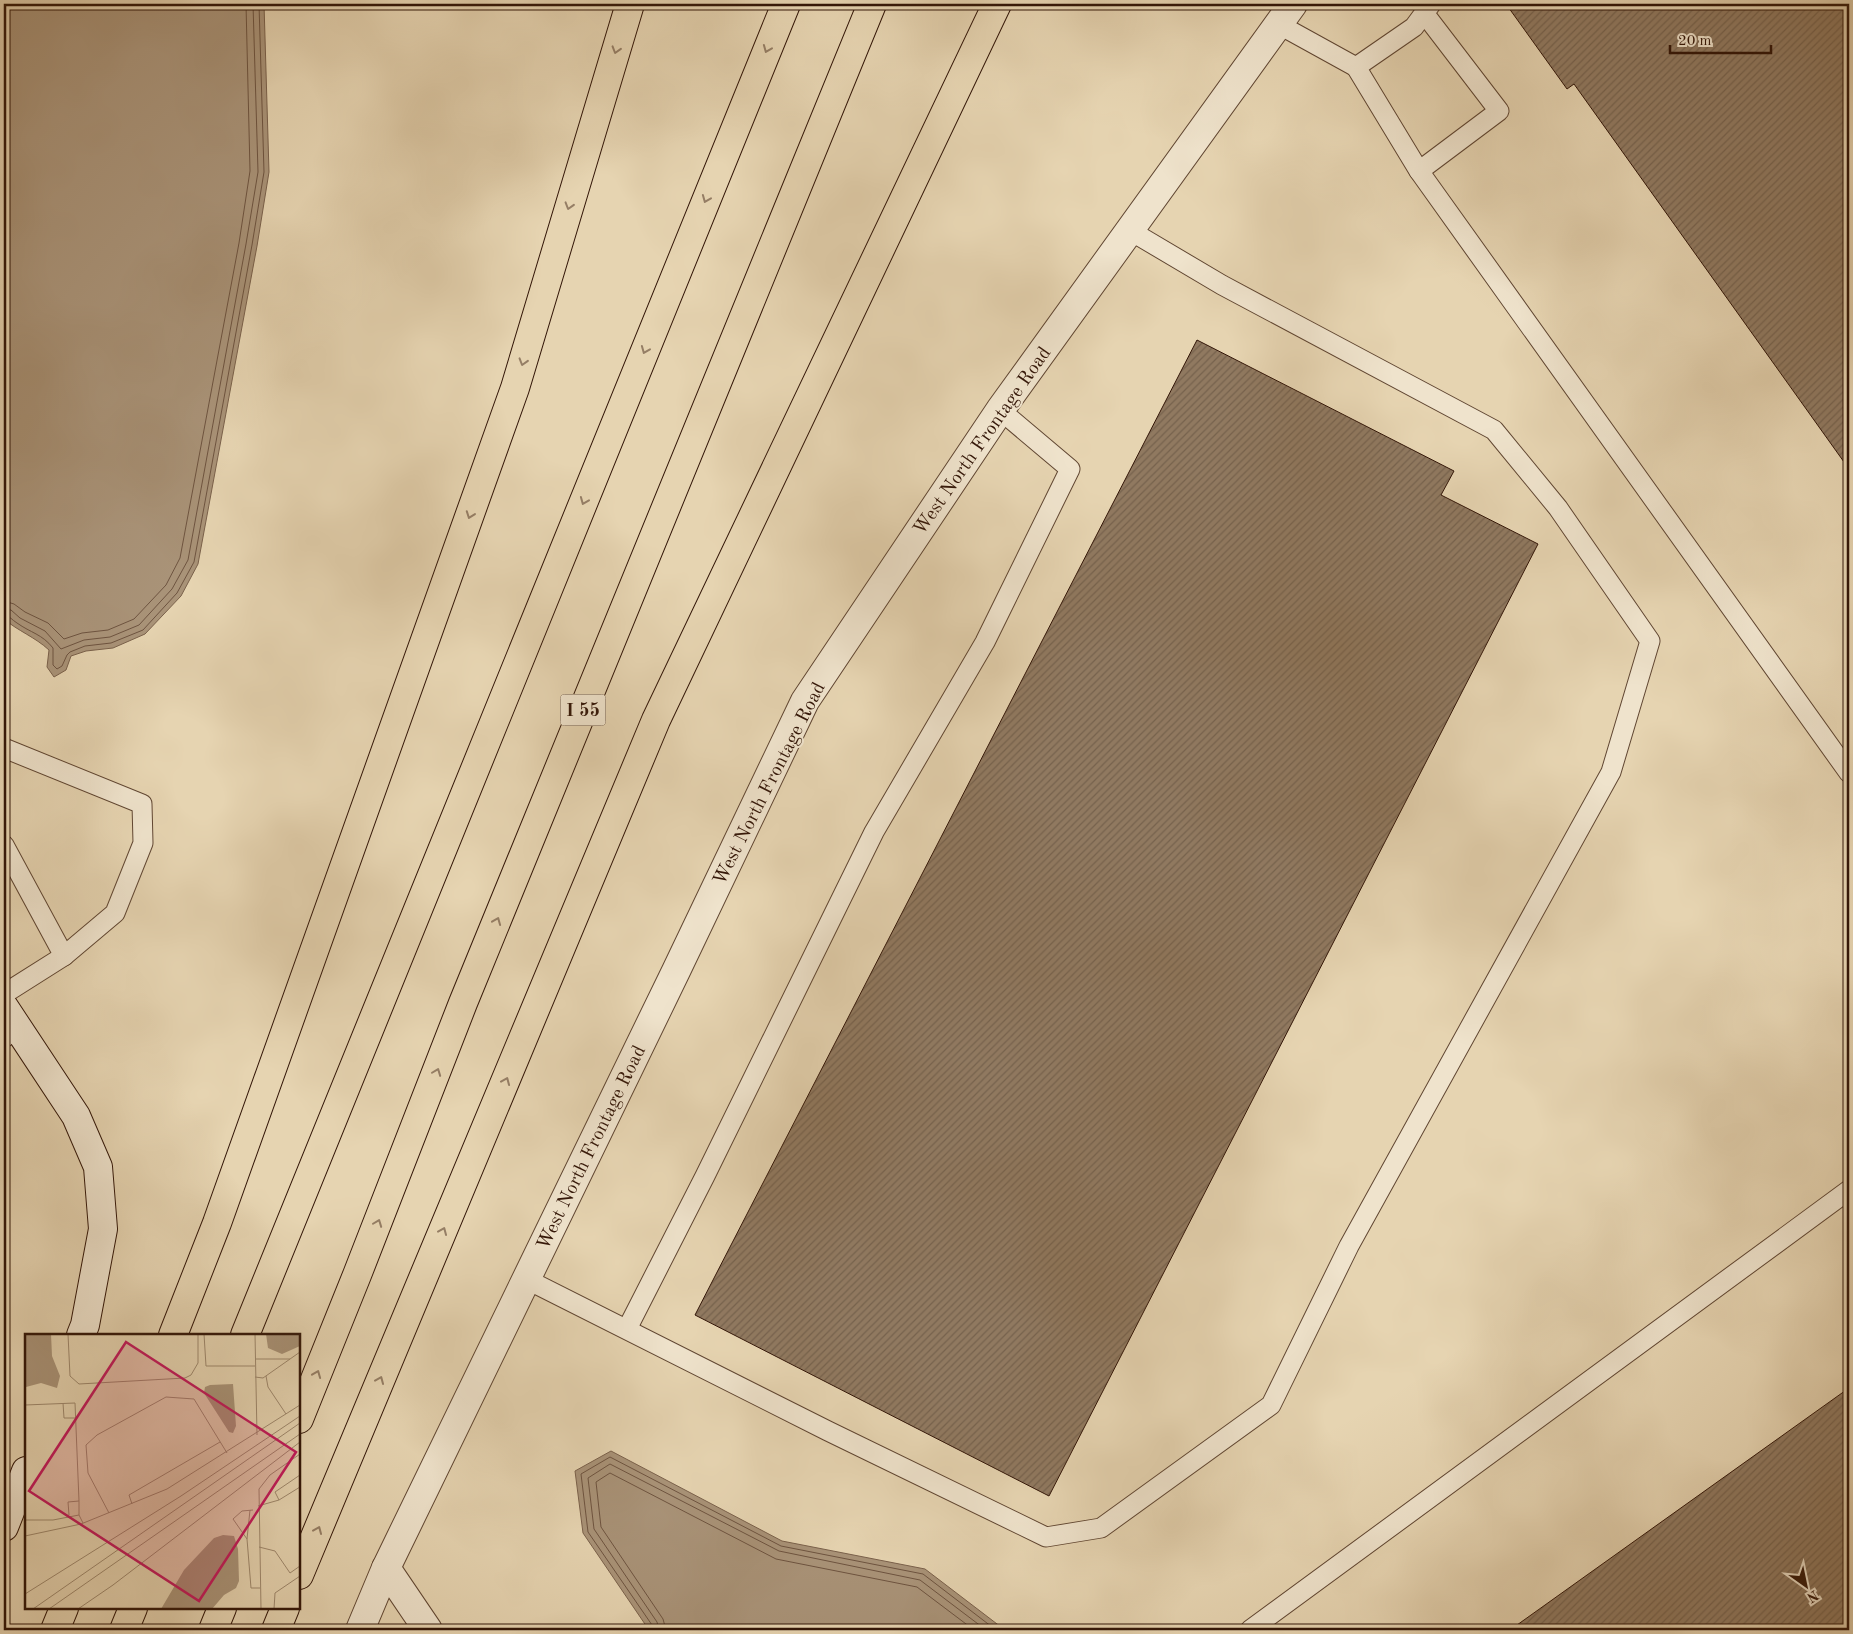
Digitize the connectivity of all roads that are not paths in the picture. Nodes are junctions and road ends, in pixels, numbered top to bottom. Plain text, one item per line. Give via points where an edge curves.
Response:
1 (630, 4) edge
2 (786, 4) edge
3 (872, 4) edge
4 (998, 4) edge
5 (1428, 8) edge
6 (1285, 14) edge
7 (1356, 67) junction
8 (1419, 171) junction
9 (1129, 230) junction
10 (1000, 410) junction
11 (4, 748) edge
12 (1849, 773) edge
13 (4, 845) edge
14 (64, 956) junction
15 (4, 994) edge
16 (8, 1023) edge
17 (1849, 1190) edge
18 (526, 1279) junction
19 (627, 1329) junction
20 (81, 1334) edge
21 (172, 1334) edge
22 (245, 1334) edge
23 (300, 1417) edge
24 (25, 1474) edge
25 (4, 1527) edge
26 (386, 1568) junction
27 (300, 1573) edge
28 (64, 1609) edge
29 (133, 1609) edge
30 (222, 1609) edge
31 (285, 1609) edge
32 (55, 1630) edge
33 (124, 1630) edge
34 (213, 1630) edge
35 (276, 1630) edge
36 (360, 1630) edge
37 (428, 1630) edge
38 (1250, 1630) edge

1 -> 21 highway via 515,388 217,1223
2 -> 22 highway
23 -> 3 highway, I 55 via 463,1004
27 -> 4 highway via 656,720
5 - 7 lane via 1414,27
5 - 8 lane via 1499,111
6 - 7 lane
6 - 9 street, West North Frontage Road
7 - 8 lane
8 - 12 lane
9 - 10 street, West North Frontage Road
9 - 19 lane via 1222,285 1494,430 1558,508 1650,641 1611,772 1349,1246 1270,1405 1101,1528 1046,1537
10 - 18 street, West North Frontage Road via 805,701
10 - 19 lane via 1070,469 985,642 874,832
11 - 14 lane via 142,804 143,843 115,913
13 - 14 lane
14 - 15 lane
16 - 20 street via 76,1116 98,1167 103,1228
17 - 38 lane
18 - 19 lane
18 - 26 street, West North Frontage Road
24 - 25 street
26 - 36 street, West North Frontage Road
26 - 37 street
28 - 32 highway
29 - 33 highway
30 - 34 highway
31 - 35 highway

